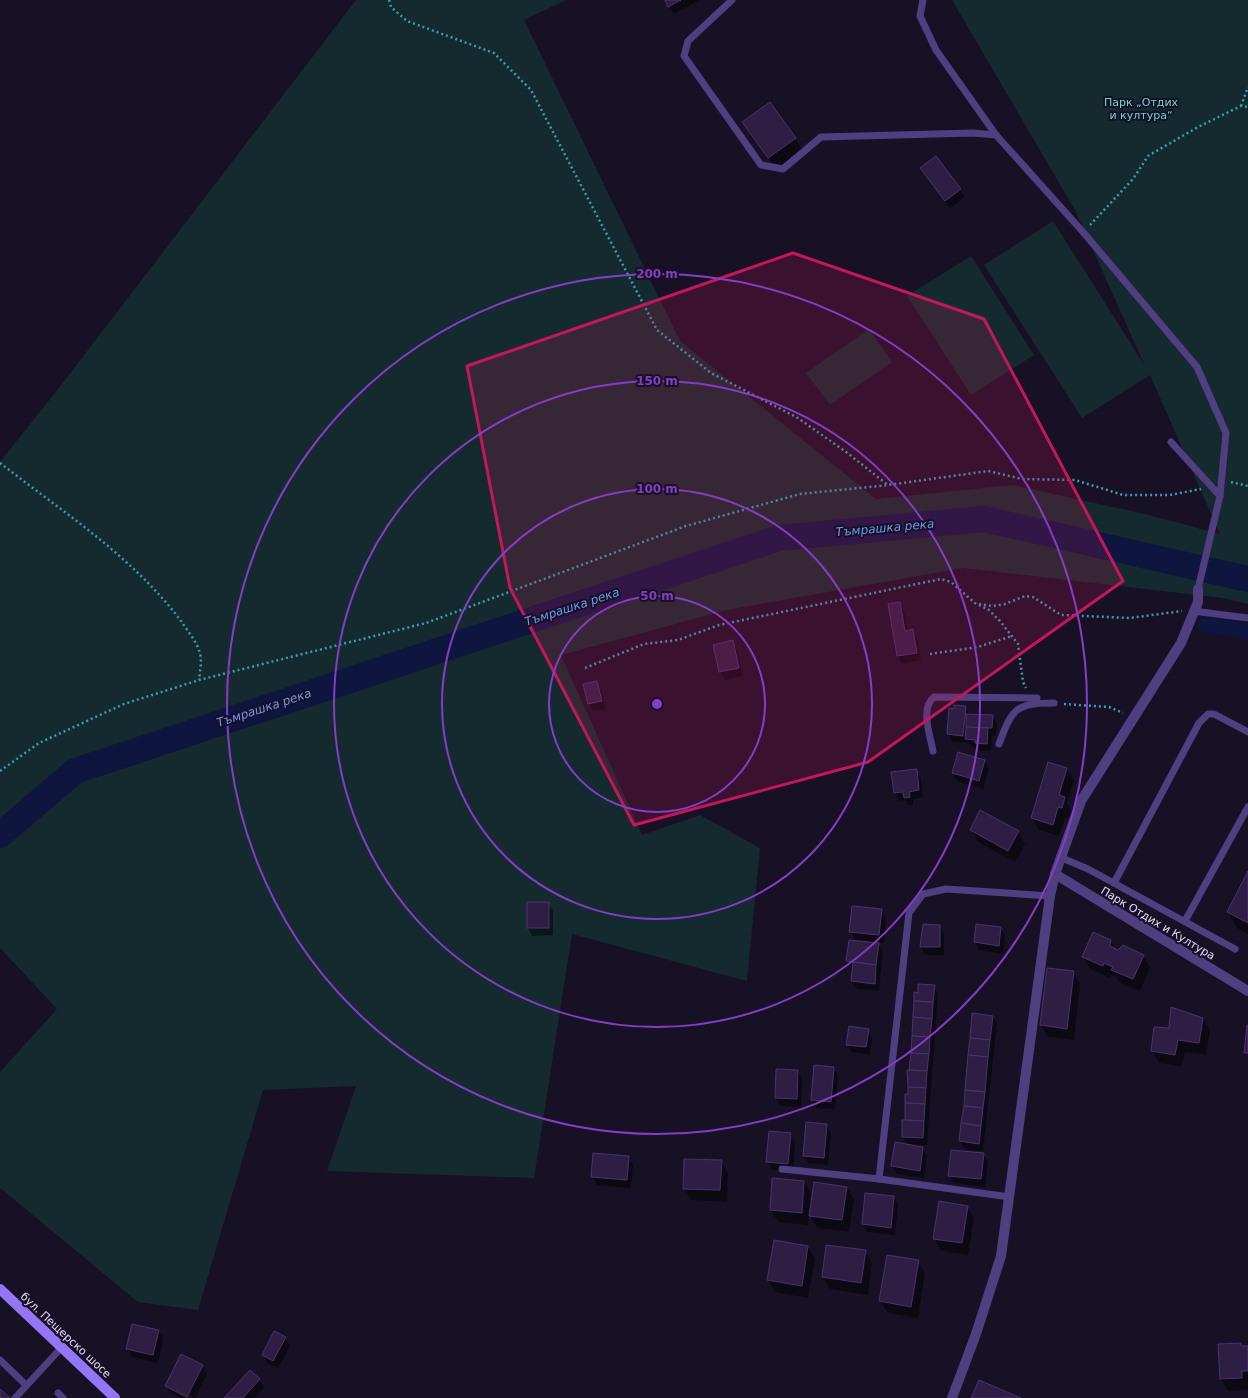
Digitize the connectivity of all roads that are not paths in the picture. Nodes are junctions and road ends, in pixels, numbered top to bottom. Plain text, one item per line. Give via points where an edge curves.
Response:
1 (732, 0) edge
2 (923, 0) edge
3 (996, 135) junction
4 (1171, 442) dead end
5 (1220, 496) junction
6 (1198, 589) joint
7 (1193, 611) junction
8 (1248, 618) edge
9 (1037, 698) road end
10 (1054, 703) road end
11 (1248, 732) edge
12 (999, 744) dead end
13 (933, 751) dead end
14 (1248, 807) edge
15 (1062, 858) junction
16 (1055, 874) junction
17 (1114, 883) junction
18 (1050, 896) junction
19 (1185, 921) junction
20 (1235, 949) dead end
21 (1248, 991) edge
22 (782, 1169) dead end
23 (879, 1179) junction
24 (1010, 1197) junction
25 (0, 1290) edge
26 (62, 1347) junction
27 (0, 1360) edge
28 (26, 1385) junction
29 (15, 1398) edge
30 (116, 1398) edge
31 (952, 1398) edge

1 - 3 lane via 688,41 684,56 761,165 783,169 821,137 973,133
2 - 3 lane via 920,16 936,50
3 - 5 lane via 1198,367 1226,433
4 - 5 lane
5 - 6 lane
6 - 7 street via 1198,602
7 - 8 lane
7 - 15 street via 1181,643 1081,802
9 - 13 lane via 934,696 928,701 926,708
10 - 12 lane via 1037,703 1017,708 1010,716
11 - 17 lane via 1214,714 1208,714 1199,723
14 - 19 lane
15 - 16 street
15 - 17 lane
16 - 18 street
16 - 21 street, Парк Отдих и Култура
17 - 19 lane
18 - 23 lane via 946,890 923,894 909,913
18 - 24 street
19 - 20 lane
22 - 23 lane
23 - 24 lane
24 - 31 street via 1001,1256
25 - 26 main road, бул. Пещерско шосе
26 - 28 lane
26 - 30 main road, бул. Пещерско шосе
27 - 28 lane
28 - 29 lane

